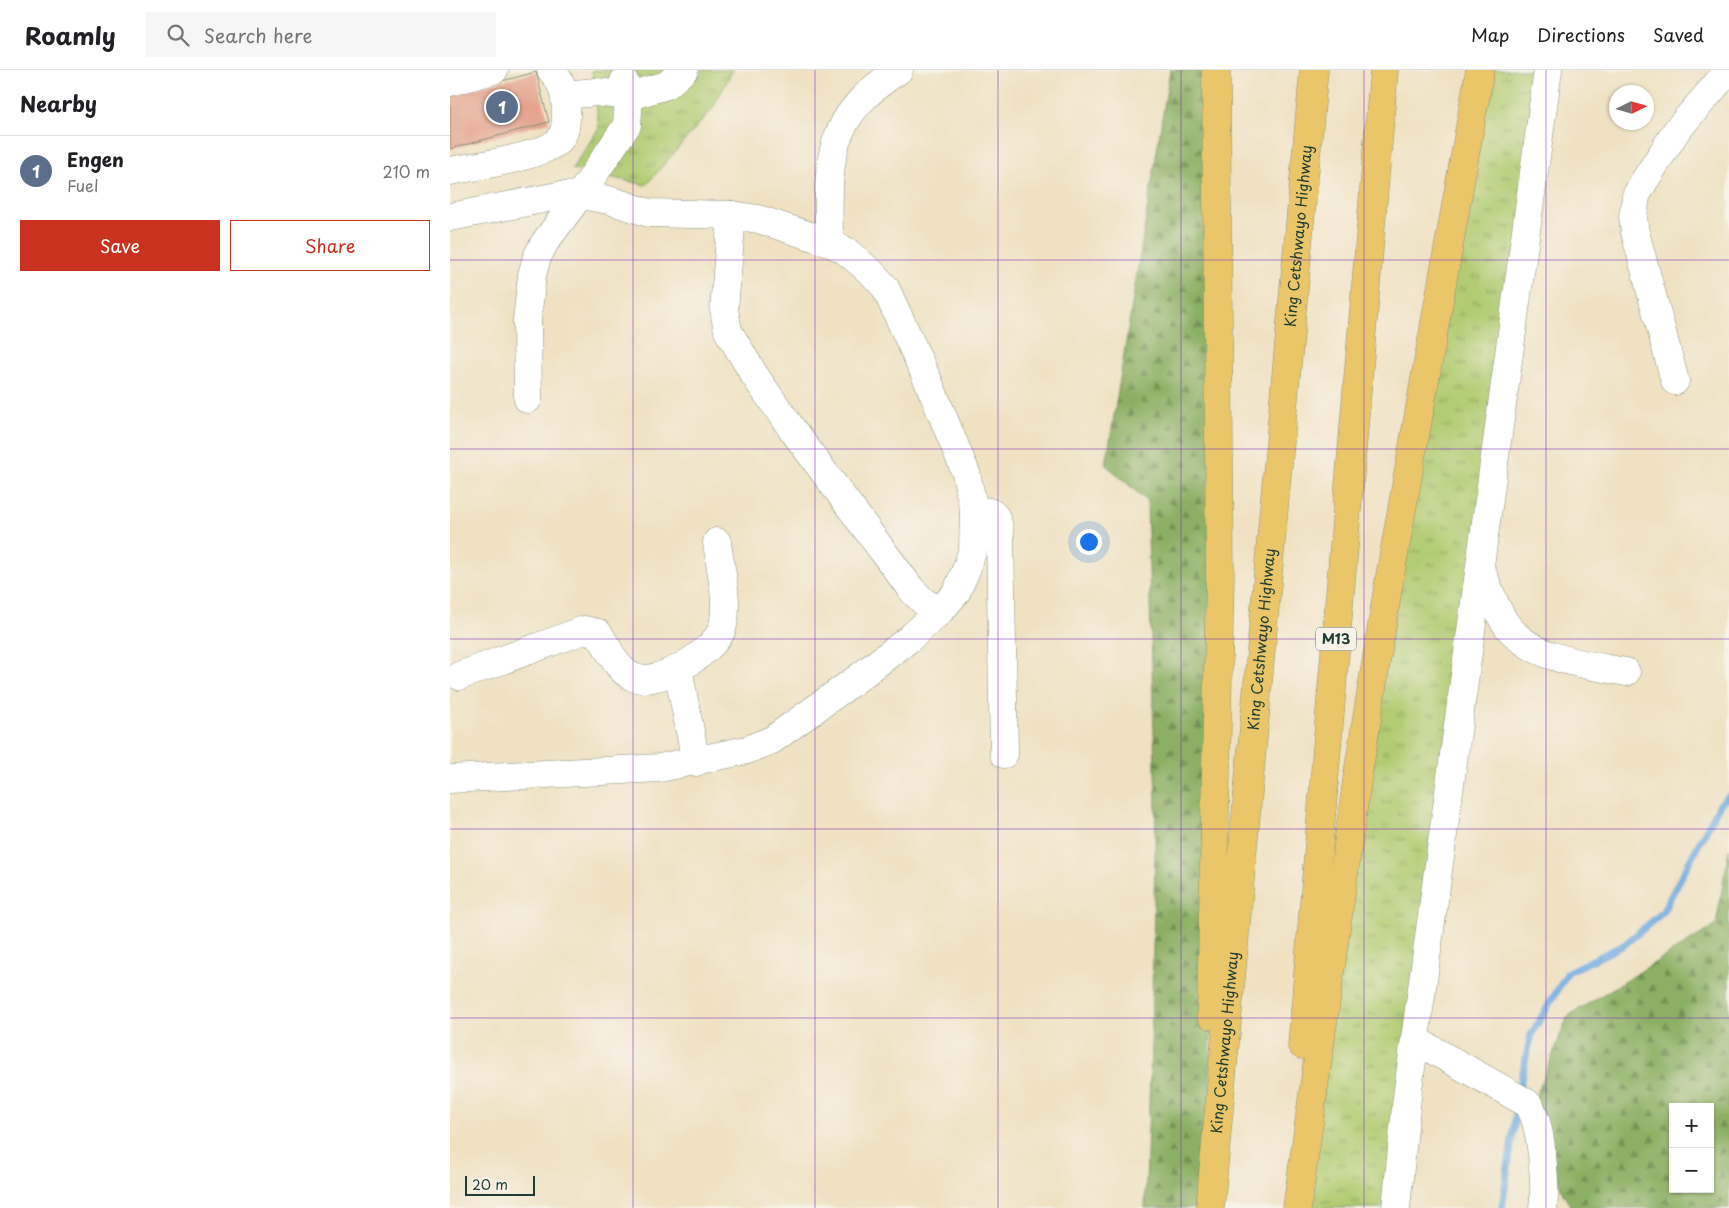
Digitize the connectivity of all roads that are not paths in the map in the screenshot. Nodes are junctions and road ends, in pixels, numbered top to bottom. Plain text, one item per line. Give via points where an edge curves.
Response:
1 (494, 70) edge
2 (551, 70) edge
3 (684, 70) edge
4 (899, 70) edge
5 (1216, 70) edge
6 (1314, 70) edge
7 (1384, 70) edge
8 (1480, 70) edge
9 (1548, 70) edge
10 (1728, 70) edge
11 (450, 82) edge
12 (632, 82) edge
13 (565, 95) junction
14 (450, 171) edge
15 (580, 195) junction
16 (732, 215) junction
17 (450, 218) edge
18 (829, 242) junction
19 (1675, 381) dead end
20 (528, 399) dead end
21 (974, 511) junction
22 (717, 542) dead end
23 (1480, 568) junction
24 (940, 611) junction
25 (678, 669) junction
26 (1626, 672) dead end
27 (459, 676) dead end
28 (1004, 754) dead end
29 (696, 762) junction
30 (450, 779) edge
31 (1415, 1040) junction
32 (1214, 1172) junction
33 (1210, 1208) edge
34 (1288, 1208) edge
35 (1297, 1208) edge
36 (1396, 1208) edge
37 (1543, 1208) edge

1 - 11 street
2 - 13 street via 561,82
3 - 12 street via 667,85
4 - 18 street via 857,106 835,141 830,168
5 - 32 highway via 1220,574 1210,1057
6 - 32 highway, King Cetshwayo Highway
7 - 34 highway, M13
8 - 35 highway via 1358,770
9 - 23 street
10 - 19 street via 1678,130 1636,196 1635,232
12 - 13 street via 596,92
12 - 15 street via 627,125
13 - 14 street via 564,131 551,148
15 - 16 street via 649,213
15 - 17 street via 558,196
15 - 20 street via 545,242 532,275 526,320
16 - 18 street via 764,220
16 - 24 street via 724,309 728,331 792,429 910,589
18 - 21 street via 860,262 885,287 966,473
21 - 24 street via 973,549 966,570 956,593
21 - 28 street via 987,510 993,514 1000,535
22 - 25 street via 724,598 721,630 713,643
23 - 26 street via 1504,621 1521,639 1569,661
23 - 31 street
24 - 29 street via 873,667 772,740 747,750
25 - 27 street via 644,680 634,678 616,661 598,633 584,630
25 - 29 street
29 - 30 street via 660,768
31 - 36 street
31 - 37 street via 1532,1108 1538,1128
32 - 33 highway, King Cetshwayo Highway

